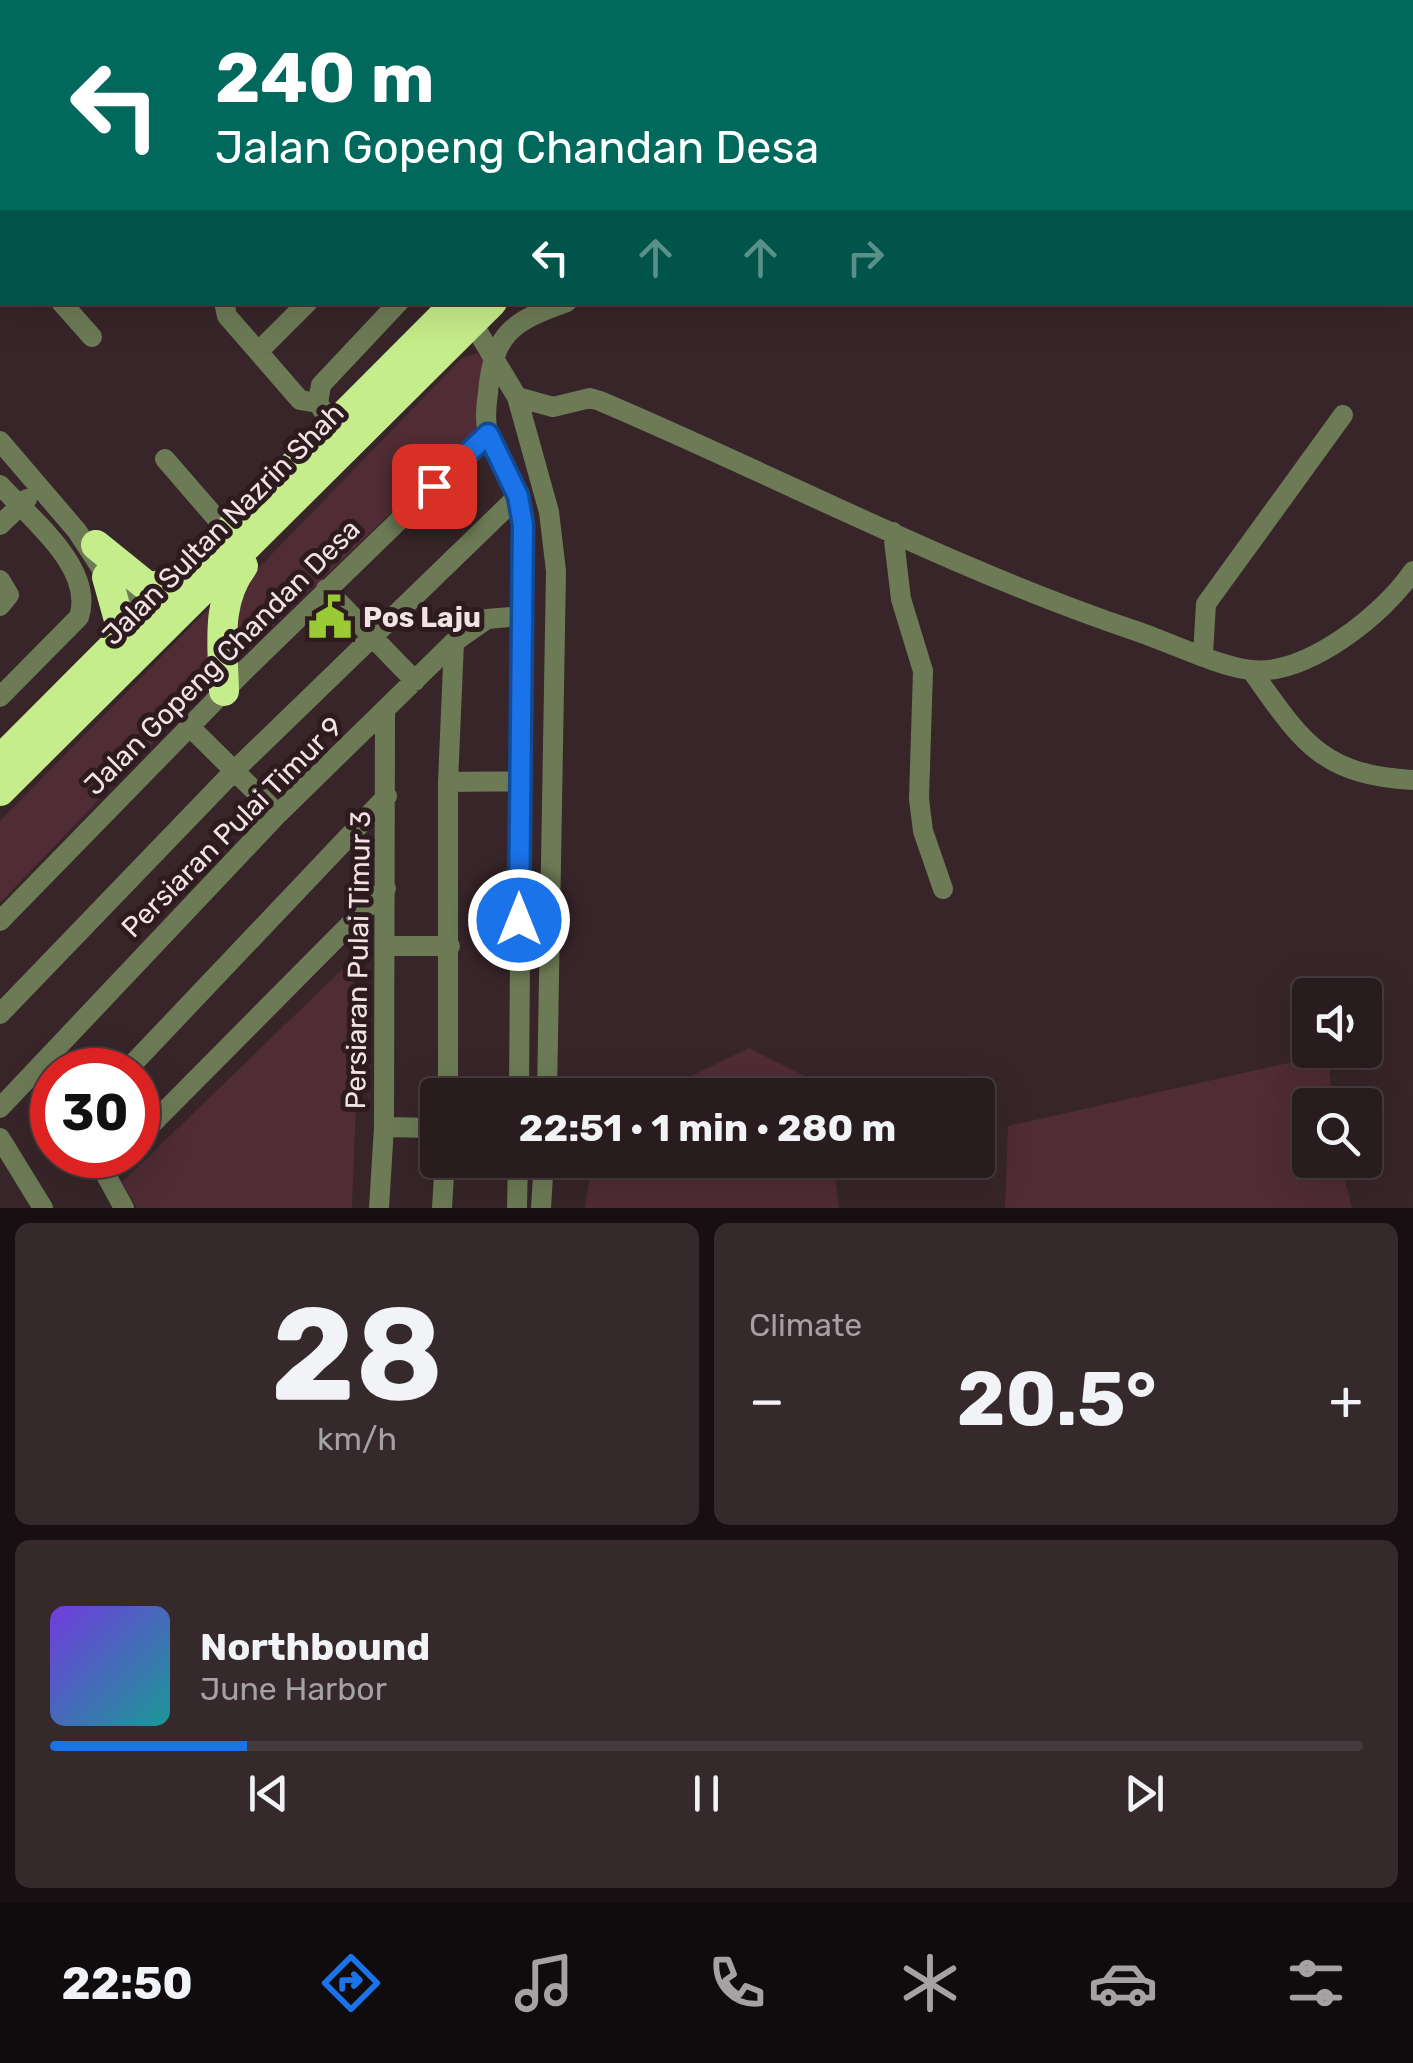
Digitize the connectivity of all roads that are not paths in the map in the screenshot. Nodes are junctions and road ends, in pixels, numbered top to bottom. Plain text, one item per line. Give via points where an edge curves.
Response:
1 (65, 305) edge
2 (225, 305) edge
3 (305, 305) edge
4 (395, 305) edge
5 (559, 305) edge
6 (475, 307) edge
7 (92, 337) dead end
8 (259, 352) junction
9 (494, 354) junction
10 (516, 396) junction
11 (326, 414) junction
12 (1344, 415) dead end
13 (488, 434) junction
14 (0, 440) edge
15 (165, 458) dead end
16 (0, 484) edge
17 (40, 487) junction
18 (518, 496) junction
19 (20, 507) junction
20 (268, 525) junction
21 (0, 526) edge
22 (892, 532) junction
23 (229, 534) junction
24 (87, 538) junction
25 (1413, 571) edge
26 (107, 577) junction
27 (0, 580) edge
28 (180, 584) junction
29 (326, 588) junction
30 (0, 606) edge
31 (522, 616) junction
32 (150, 618) junction
33 (370, 636) junction
34 (454, 642) junction
35 (118, 643) junction
36 (1203, 654) junction
37 (1252, 670) junction
38 (416, 681) junction
39 (224, 691) junction
40 (0, 696) edge
41 (385, 713) junction
42 (189, 726) junction
43 (13, 762) edge
44 (235, 770) junction
45 (1413, 780) edge
46 (520, 781) junction
47 (448, 782) junction
48 (0, 791) edge
49 (387, 796) junction
50 (278, 814) junction
51 (386, 888) junction
52 (943, 889) dead end
53 (0, 922) edge
54 (386, 946) junction
55 (450, 946) junction
56 (0, 1014) edge
57 (58, 1048) edge
58 (148, 1048) edge
59 (30, 1077) edge
60 (448, 1078) edge
61 (519, 1078) edge
62 (547, 1078) edge
63 (0, 1108) edge
64 (160, 1116) edge
65 (384, 1127) junction
66 (420, 1128) edge
67 (0, 1138) edge
68 (107, 1178) edge
69 (444, 1178) edge
70 (518, 1178) edge
71 (543, 1178) edge
72 (43, 1208) edge
73 (124, 1208) edge
74 (379, 1208) edge
75 (442, 1208) edge
76 (517, 1208) edge
77 (541, 1208) edge

1 - 7 street
2 - 8 street
3 - 8 street
4 - 11 street via 321,384
5 - 9 street via 521,320
6 - 9 street
6 - 11 highway, Jalan Sultan Nazrin Shah
6 - 20 highway, Jalan Sultan Nazrin Shah
8 - 11 street via 300,400
9 - 10 street
9 - 13 street
10 - 22 street via 553,407 590,398
10 - 62 street via 549,512 556,571
11 - 23 highway, Jalan Sultan Nazrin Shah
12 - 36 street via 1206,604
13 - 18 street
13 - 29 street, Jalan Gopeng Chandan Desa
14 - 17 street
15 - 23 street
16 - 19 street
17 - 19 street
17 - 24 street
18 - 31 street
18 - 33 street
19 - 21 street
19 - 40 street via 76,573 82,587 79,617
20 - 32 highway
20 - 39 highway via 226,593
20 - 43 highway, Jalan Sultan Nazrin Shah
22 - 36 street via 1067,608
22 - 52 street via 901,599 923,670 923,831
23 - 28 highway, Jalan Sultan Nazrin Shah
24 - 26 street
24 - 28 highway via 148,587
24 - 32 street
25 - 37 street via 1364,626 1310,654
26 - 32 street
26 - 35 highway
27 - 30 street via 8,595
28 - 32 highway, Jalan Sultan Nazrin Shah
29 - 33 street
29 - 39 street, Jalan Gopeng Chandan Desa
31 - 34 street, Persiaran Pulai Timur 9 via 487,619
31 - 46 street
32 - 35 highway, Jalan Sultan Nazrin Shah
32 - 43 highway via 55,727
33 - 38 street
33 - 44 street
34 - 38 street, Persiaran Pulai Timur 9
34 - 47 street
35 - 43 highway, Jalan Sultan Nazrin Shah
36 - 37 street
37 - 45 street via 1298,739 1344,768
38 - 41 street, Persiaran Pulai Timur 9
39 - 42 street, Jalan Gopeng Chandan Desa
41 - 49 street, Persiaran Pulai Timur 3
41 - 50 street, Persiaran Pulai Timur 9
42 - 44 street
42 - 53 street, Jalan Gopeng Chandan Desa
43 - 48 highway, Jalan Sultan Nazrin Shah
44 - 50 street
44 - 56 street
46 - 47 street
46 - 61 street
47 - 55 street
49 - 51 street, Persiaran Pulai Timur 3
49 - 58 street
50 - 57 street, Persiaran Pulai Timur 9
51 - 54 street, Persiaran Pulai Timur 3
51 - 64 street
54 - 55 street
54 - 65 street, Persiaran Pulai Timur 3
55 - 60 street
59 - 63 street, Persiaran Pulai Timur 9
65 - 66 street
65 - 74 street, Persiaran Pulai Timur 3
67 - 72 street
68 - 73 street
69 - 75 street
70 - 76 street
71 - 77 street

